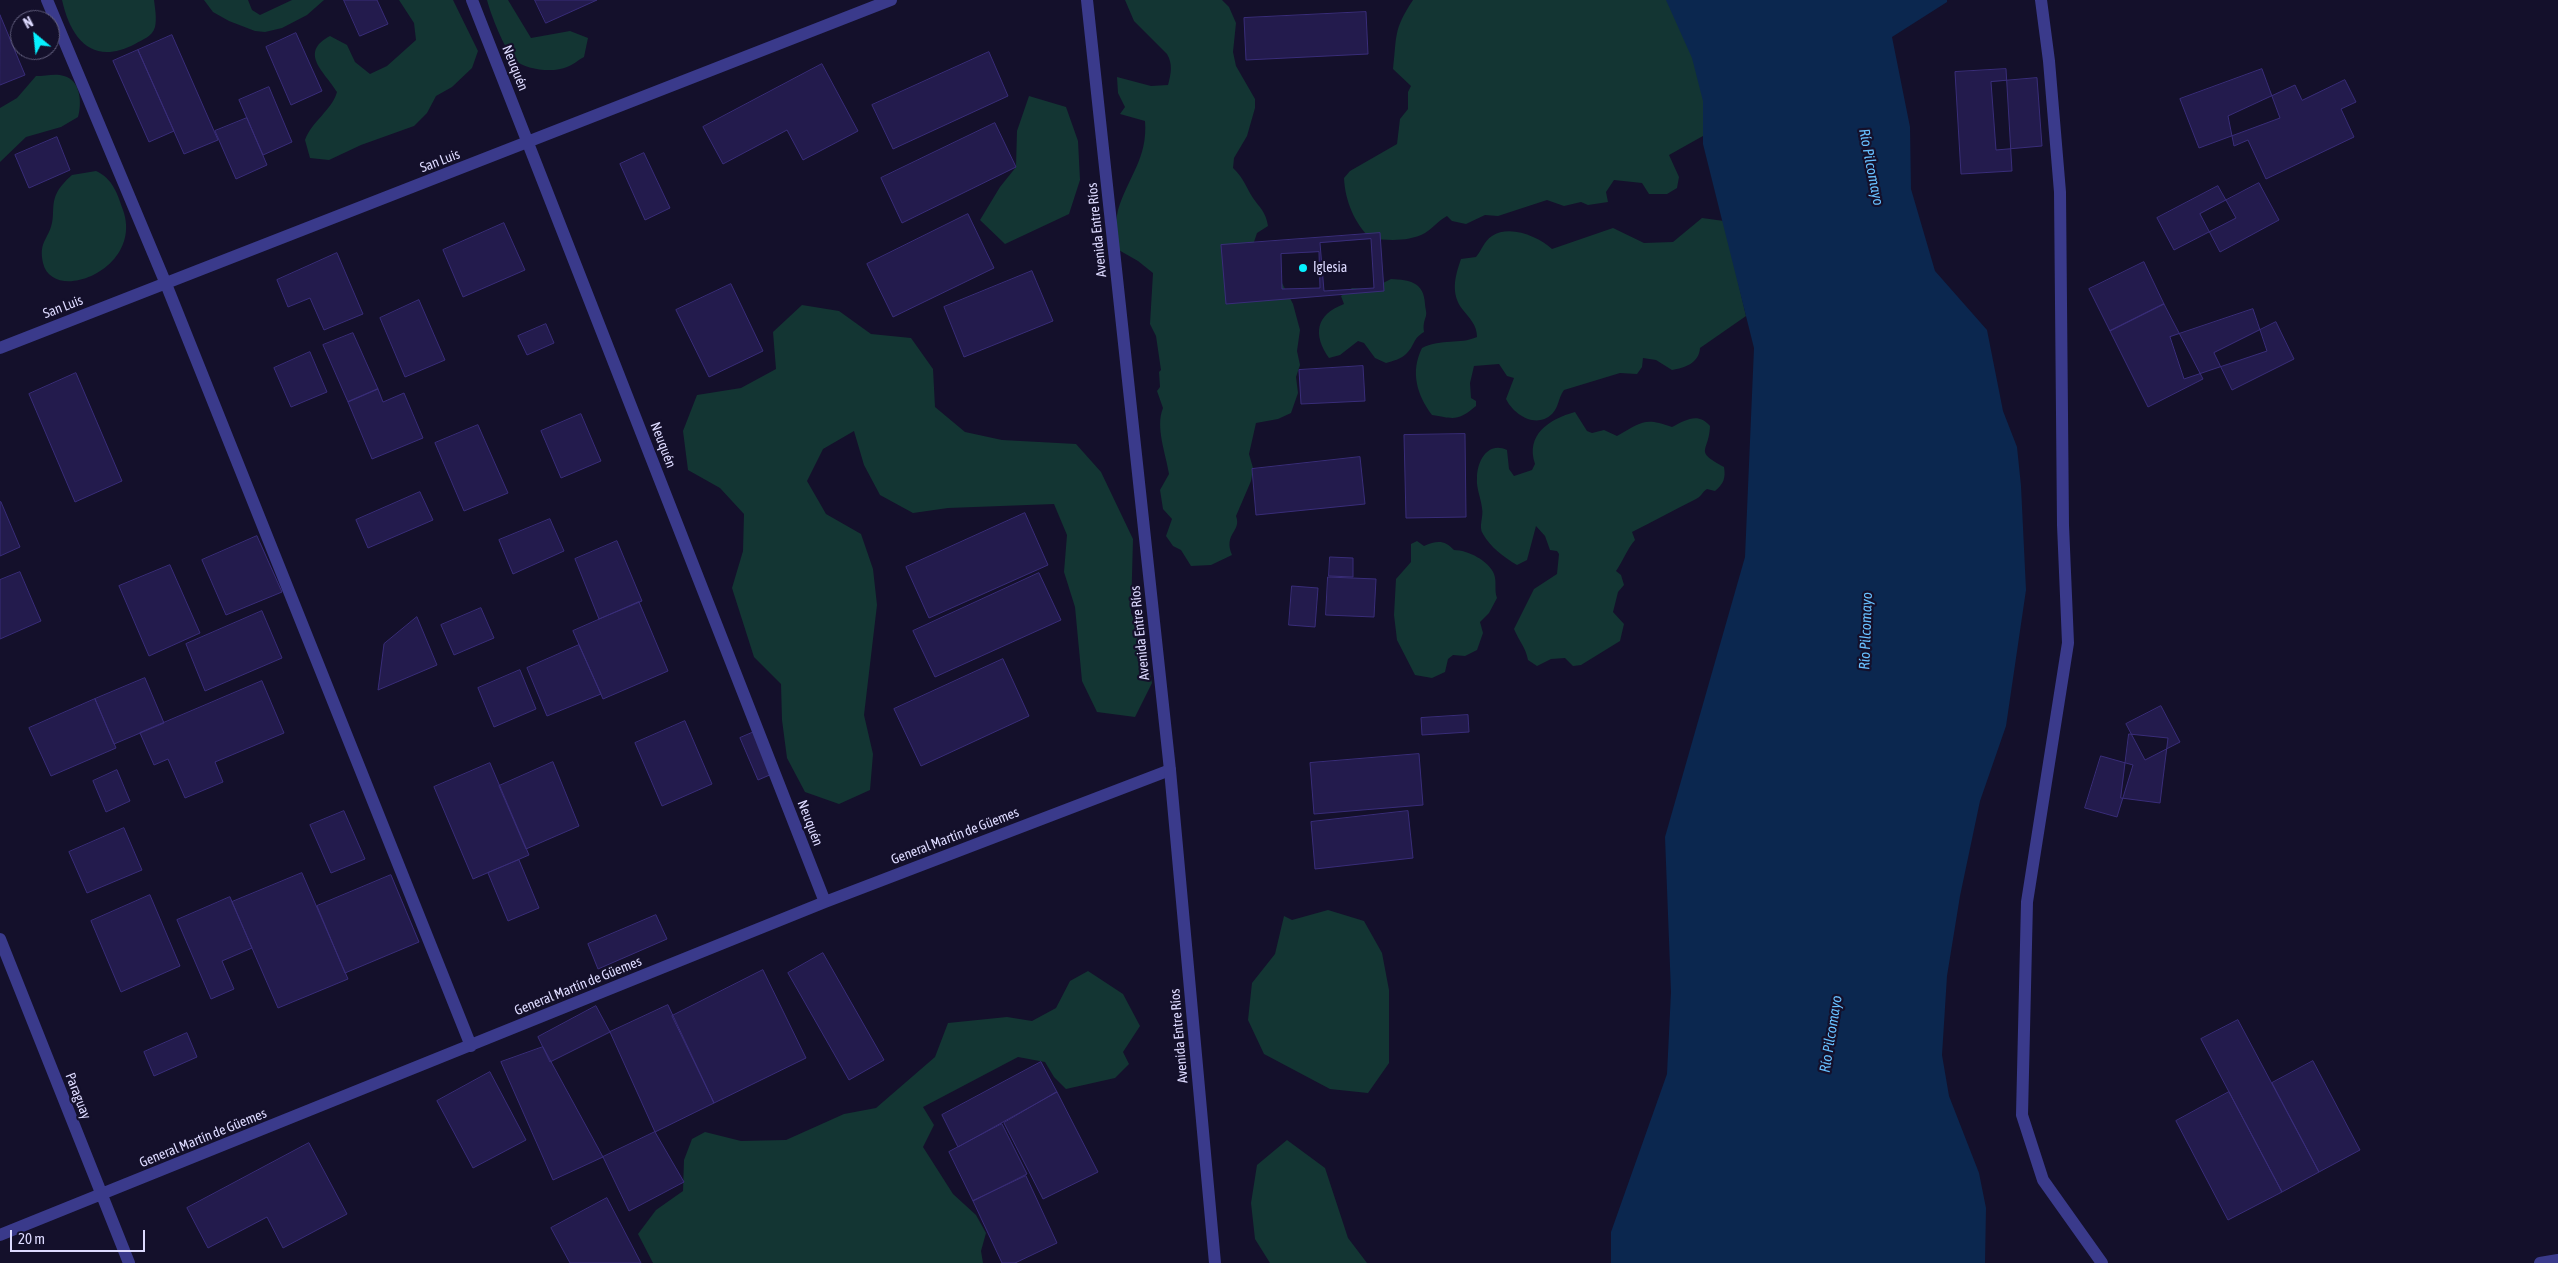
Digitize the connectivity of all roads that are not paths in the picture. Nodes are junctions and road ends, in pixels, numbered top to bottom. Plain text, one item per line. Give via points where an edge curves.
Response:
1 (47, 0) edge
2 (472, 0) edge
3 (891, 0) edge
4 (1087, 0) edge
5 (2041, 0) edge
6 (529, 143) junction
7 (166, 284) junction
8 (0, 348) edge
9 (1170, 770) junction
10 (825, 902) junction
11 (0, 939) edge
12 (471, 1046) junction
13 (101, 1196) junction
14 (0, 1235) edge
15 (2558, 1260) edge
16 (129, 1263) edge
17 (1214, 1263) edge
18 (2102, 1263) edge
19 (2540, 1263) edge

1 - 7 street
2 - 6 street, Neuquén
3 - 6 street, San Luis
4 - 9 street, Avenida Entre Ríos
5 - 18 street via 2060,192 2063,525 2068,643 2027,902 2022,1115 2043,1180
6 - 7 street, San Luis
6 - 10 street, Neuquén
7 - 8 street, San Luis
7 - 12 street
9 - 10 street, General Martín de Güemes
9 - 17 street, Avenida Entre Ríos
10 - 12 street, General Martín de Güemes
11 - 13 street, Paraguay
12 - 13 street, General Martín de Güemes
13 - 14 street, General Martín de Güemes
13 - 16 street, Paraguay
15 - 19 street

